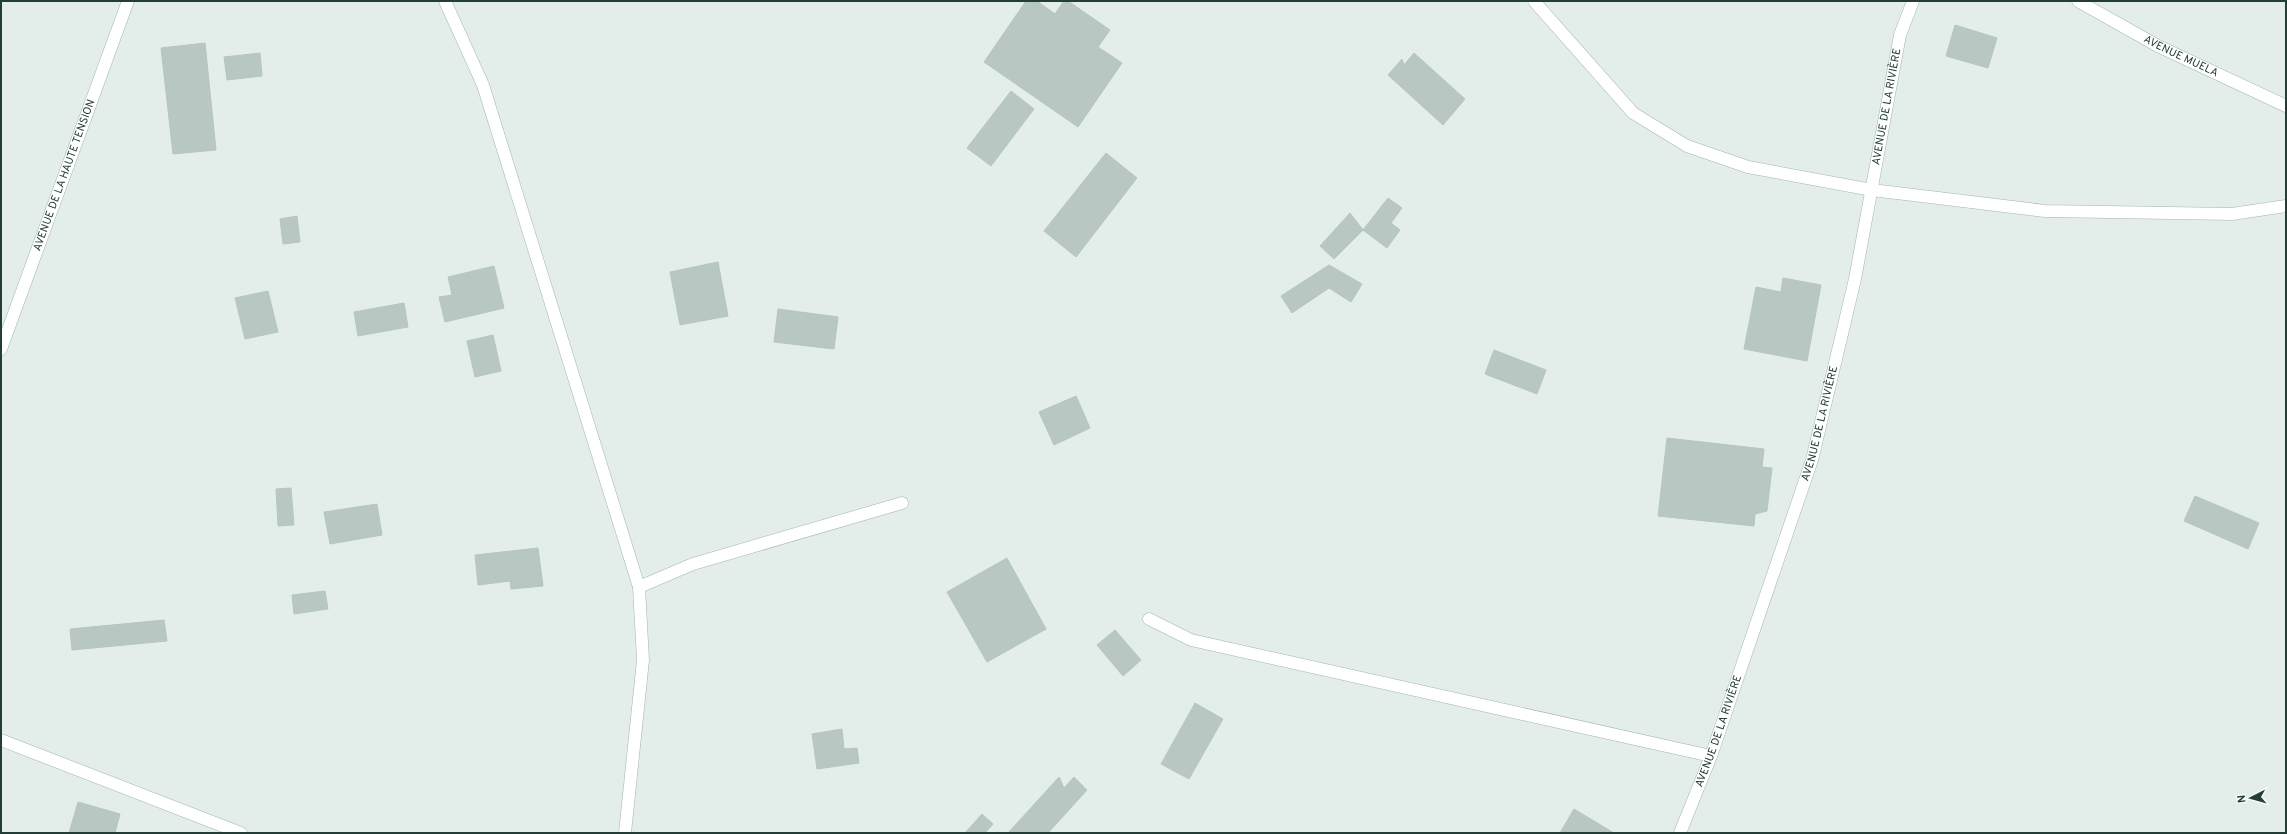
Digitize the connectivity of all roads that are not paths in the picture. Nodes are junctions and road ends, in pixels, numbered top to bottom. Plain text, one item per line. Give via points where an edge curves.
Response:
1 (128, 1) edge
2 (445, 1) edge
3 (1534, 1) edge
4 (1913, 1) edge
5 (2078, 1) edge
6 (2286, 106) edge
7 (1872, 190) junction
8 (2286, 206) edge
9 (1, 349) edge
10 (902, 503) dead end
11 (639, 587) junction
12 (1149, 619) dead end
13 (1, 740) edge
14 (1711, 756) junction
15 (240, 833) edge
16 (625, 833) edge
17 (1680, 833) edge

1 - 9 street, AVENUE DE LA HAUTE TENSION
2 - 11 street via 483,85
3 - 7 street via 1633,113 1687,146 1748,167
4 - 7 street, AVENUE DE LA RIVIÈRE via 1900,35
5 - 6 street, AVENUE MUELA via 2158,46
7 - 8 street via 2045,211 2232,214
7 - 14 street, AVENUE DE LA RIVIÈRE via 1855,279 1812,460
10 - 11 street via 693,564
11 - 16 street via 643,660
12 - 14 street via 1191,640
13 - 15 street
14 - 17 street, AVENUE DE LA RIVIÈRE

